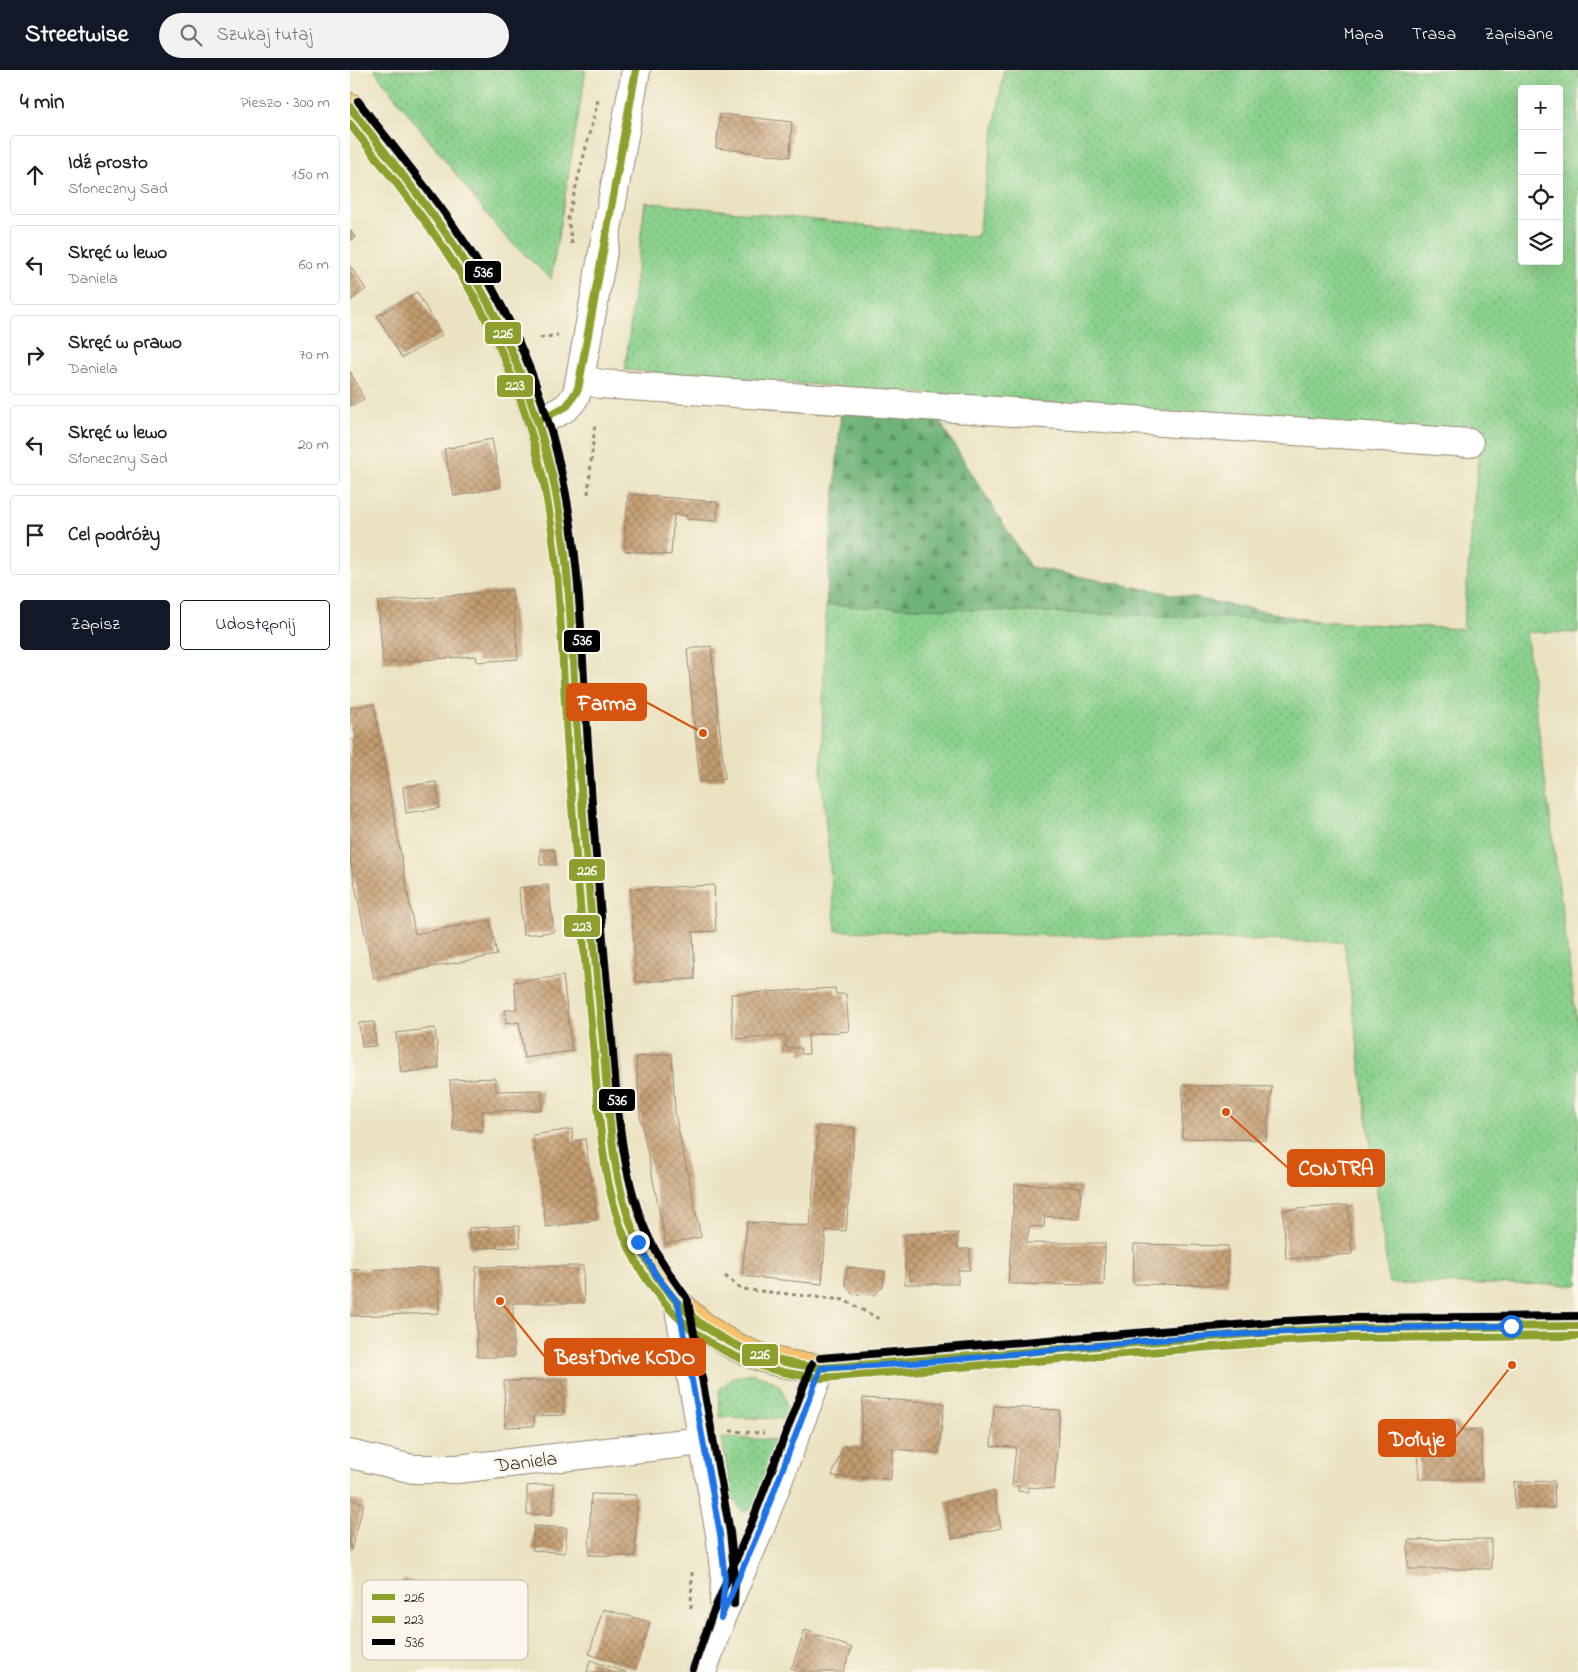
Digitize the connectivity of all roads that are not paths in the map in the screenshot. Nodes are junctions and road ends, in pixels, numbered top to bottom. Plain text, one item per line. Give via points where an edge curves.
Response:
1 (636, 70) edge
2 (350, 107) edge
3 (590, 381) junction
4 (537, 421) junction
5 (1469, 444) dead end
6 (678, 1303) junction
7 (1578, 1326) edge
8 (821, 1368) junction
9 (703, 1441) junction
10 (350, 1454) edge
11 (721, 1618) junction
12 (702, 1672) edge

1 - 3 street
2 - 4 main road via 461,255 502,331
3 - 4 street via 566,409
3 - 5 street
4 - 6 main road via 554,486 566,558 591,917 614,1147 633,1232 656,1275
6 - 8 main road via 707,1330 737,1349 774,1363
6 - 9 street
7 - 8 main road via 1303,1330
8 - 11 street via 759,1531
9 - 10 street, Daniela via 457,1469 413,1469
9 - 11 street via 724,1562
11 - 12 street

